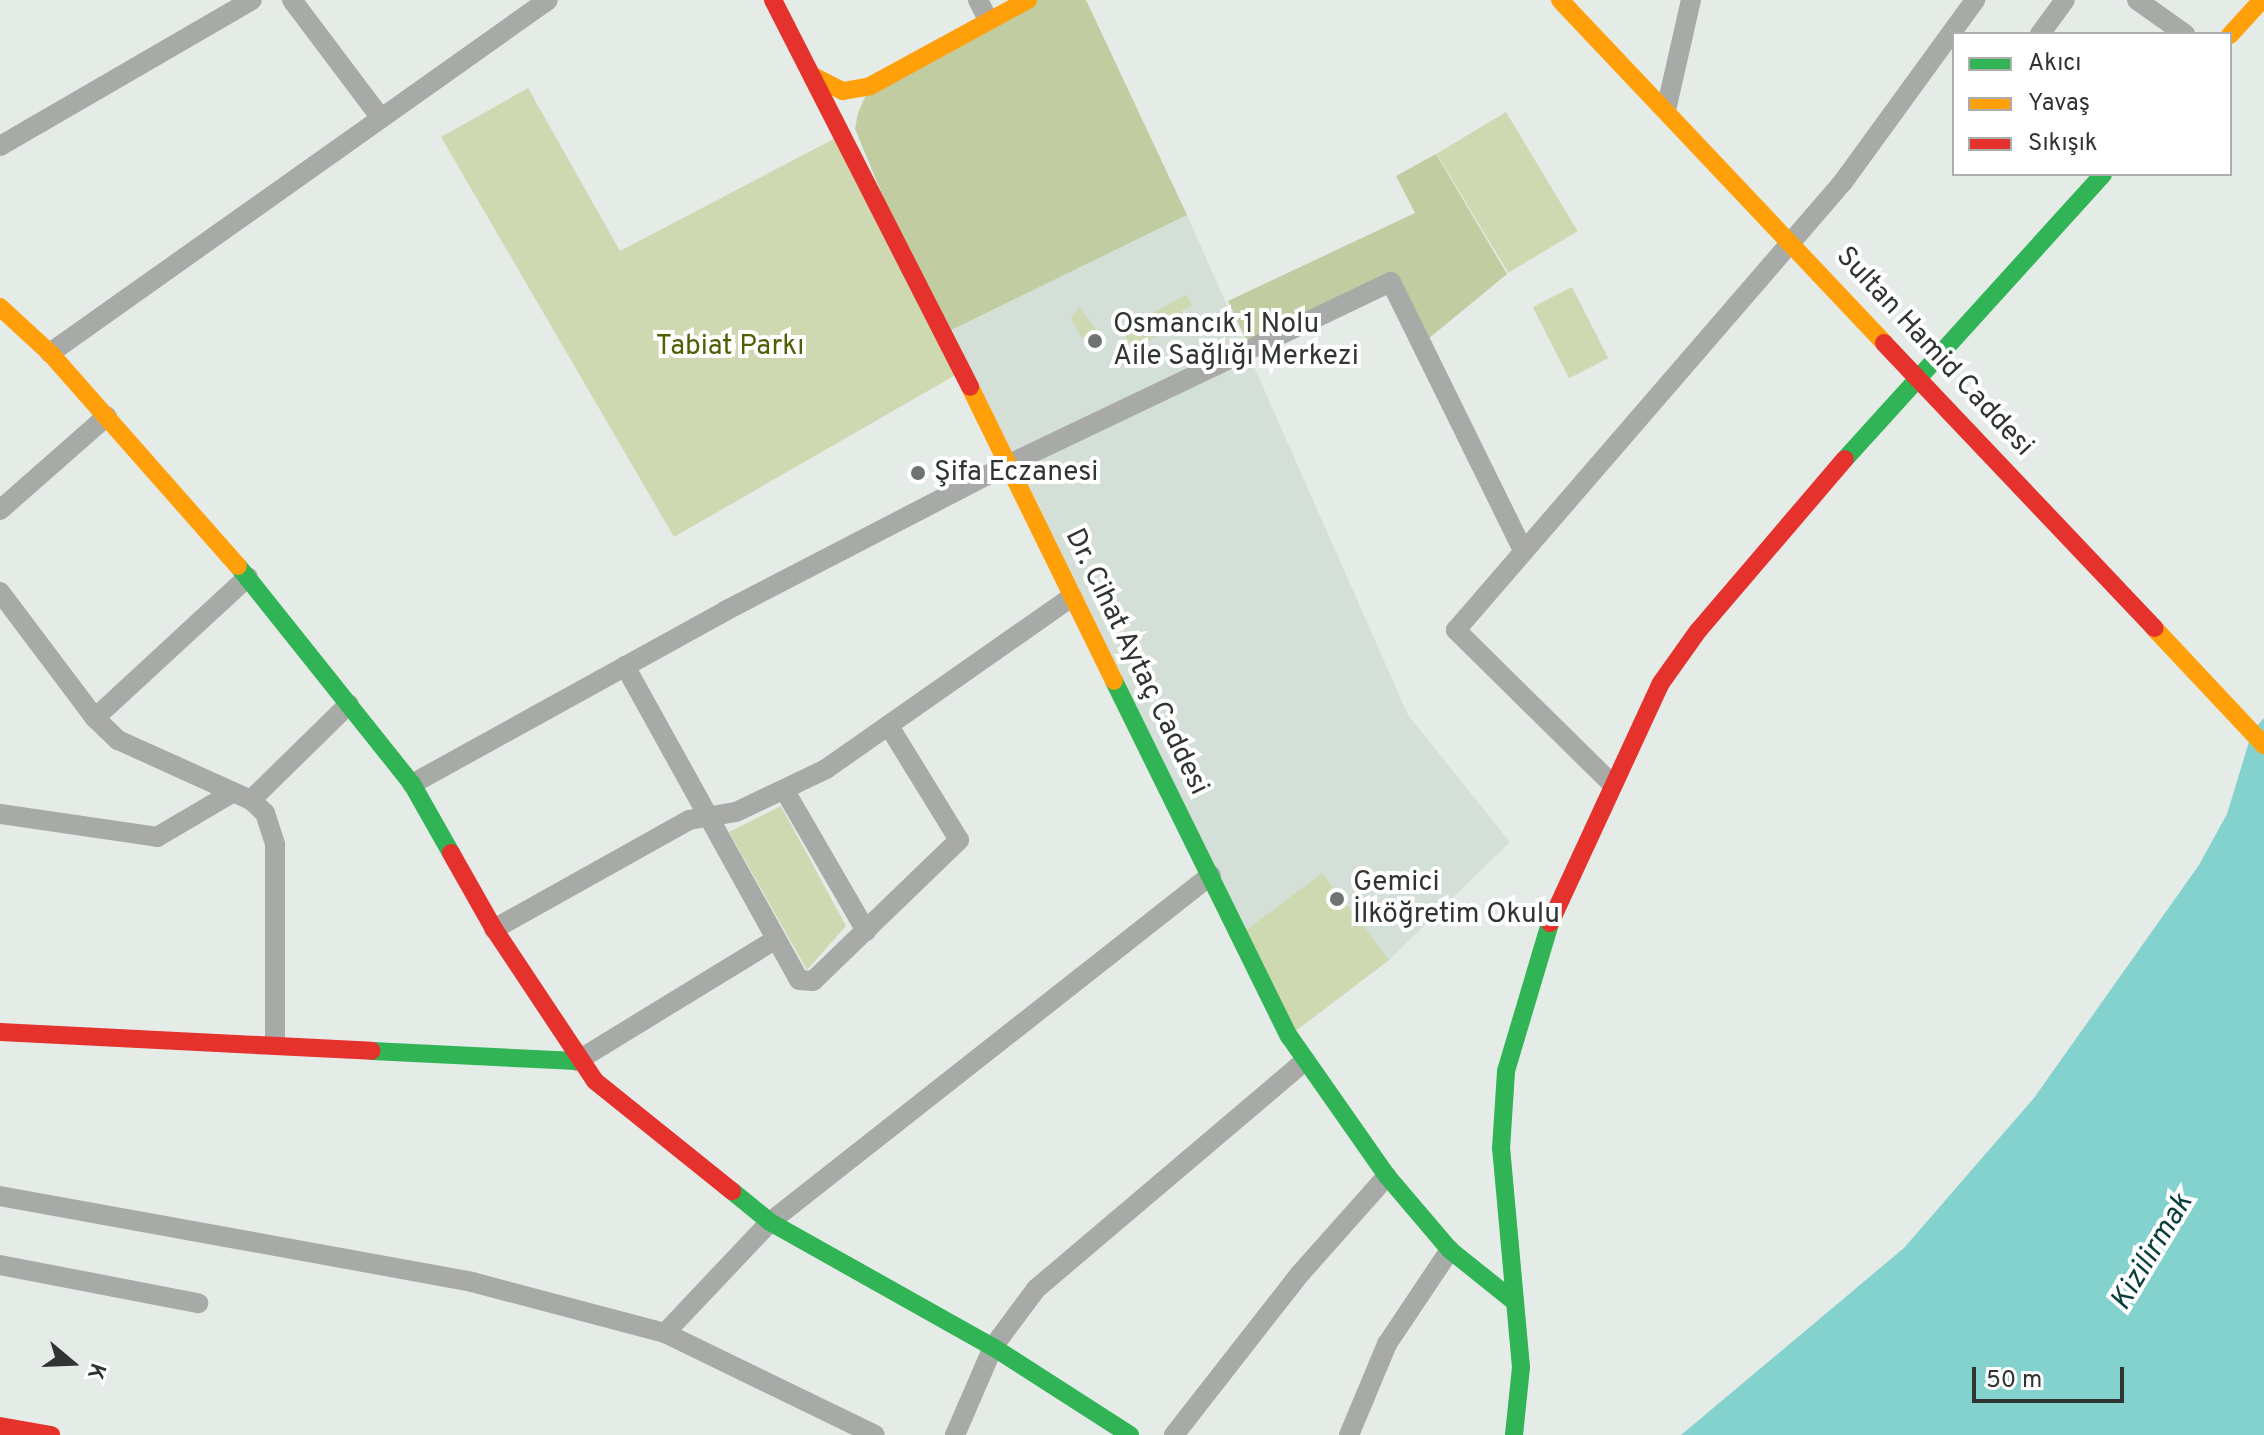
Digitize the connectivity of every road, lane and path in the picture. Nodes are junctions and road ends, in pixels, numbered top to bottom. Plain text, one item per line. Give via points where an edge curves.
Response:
1 (252, 0) edge
2 (292, 0) edge
3 (548, 0) edge
4 (773, 0) edge
5 (978, 0) edge
6 (1028, 0) edge
7 (1560, 0) edge
8 (1691, 0) edge
9 (1975, 0) edge
10 (2065, 0) edge
11 (2137, 0) edge
12 (2262, 0) edge
13 (988, 20) junction
14 (2041, 32) edge
15 (2182, 32) edge
16 (2232, 33) edge
17 (815, 77) junction
18 (870, 86) junction
19 (1666, 110) junction
20 (381, 118) junction
21 (0, 146) edge
22 (857, 157) junction
23 (2101, 176) edge
24 (1791, 241) junction
25 (0, 307) edge
26 (50, 353) junction
27 (1917, 374) junction
28 (107, 416) junction
29 (1007, 465) junction
30 (0, 510) edge
31 (1523, 550) junction
32 (248, 577) junction
33 (0, 592) edge
34 (1072, 597) junction
35 (625, 666) junction
36 (349, 704) junction
37 (95, 718) junction
38 (890, 728) junction
39 (2260, 731) edge
40 (1611, 783) junction
41 (412, 784) junction
42 (785, 791) junction
43 (241, 796) junction
44 (0, 814) edge
45 (709, 817) junction
46 (1211, 875) junction
47 (494, 929) junction
48 (866, 931) junction
49 (776, 939) junction
50 (0, 1033) edge
51 (0, 1040) edge
52 (275, 1045) junction
53 (577, 1061) junction
54 (1305, 1061) junction
55 (1387, 1176) junction
56 (0, 1196) edge
57 (770, 1222) junction
58 (1450, 1250) junction
59 (0, 1265) edge
60 (1515, 1302) junction
61 (198, 1303) dead end
62 (665, 1333) junction
63 (993, 1347) junction
64 (0, 1426) edge
65 (51, 1435) edge
66 (875, 1435) edge
67 (955, 1435) edge
68 (1130, 1435) edge
69 (1174, 1435) edge
70 (1349, 1435) edge
71 (1514, 1435) edge

1 - 21 street
2 - 20 street
3 - 20 street
4 - 17 street, Dr. Cihat Aytaç Caddesi
5 - 13 street
6 - 13 street
7 - 19 street, Sultan Hamid Caddesi
8 - 19 street
9 - 24 street via 1843,182
10 - 14 street
11 - 15 street
12 - 16 street
13 - 18 street
17 - 18 street via 843,91
17 - 22 street, Dr. Cihat Aytaç Caddesi
18 - 22 street via 858,114
19 - 24 street, Sultan Hamid Caddesi
20 - 26 street
22 - 29 street, Dr. Cihat Aytaç Caddesi
23 - 27 street
24 - 27 street, Sultan Hamid Caddesi
24 - 31 street
25 - 26 street
26 - 28 street
27 - 39 street, Sultan Hamid Caddesi
27 - 40 street via 1677,657
28 - 30 street
28 - 32 street
29 - 31 street via 1391,282
29 - 34 street, Dr. Cihat Aytaç Caddesi
29 - 35 street
31 - 40 street via 1456,630
32 - 36 street
32 - 37 street
33 - 37 street
34 - 38 street
34 - 46 street, Dr. Cihat Aytaç Caddesi
35 - 41 street
35 - 45 street
36 - 41 street
36 - 43 street
37 - 43 street via 139,753
38 - 42 street
38 - 48 street via 959,840
40 - 60 street via 1540,945 1506,1071 1501,1149
41 - 47 street
42 - 45 street via 736,812
42 - 48 street
43 - 44 street via 157,837
43 - 52 street via 265,813 275,844
45 - 47 street via 689,820
45 - 49 street
46 - 54 street, Dr. Cihat Aytaç Caddesi via 1258,978
46 - 57 street
47 - 53 street
48 - 49 street via 813,981 799,980
49 - 53 street
50 - 51 street
50 - 52 street
52 - 53 street
53 - 57 street via 614,1098
54 - 55 street, Dr. Cihat Aytaç Caddesi
54 - 63 street via 1055,1271 1018,1309
55 - 58 street, Dr. Cihat Aytaç Caddesi
55 - 69 street via 1299,1275
56 - 62 street via 472,1282
57 - 62 street
57 - 63 street
58 - 60 street, Dr. Cihat Aytaç Caddesi
58 - 70 street via 1387,1344
59 - 61 street
60 - 71 street via 1521,1367
62 - 66 street
63 - 67 street
63 - 68 street
64 - 65 street

